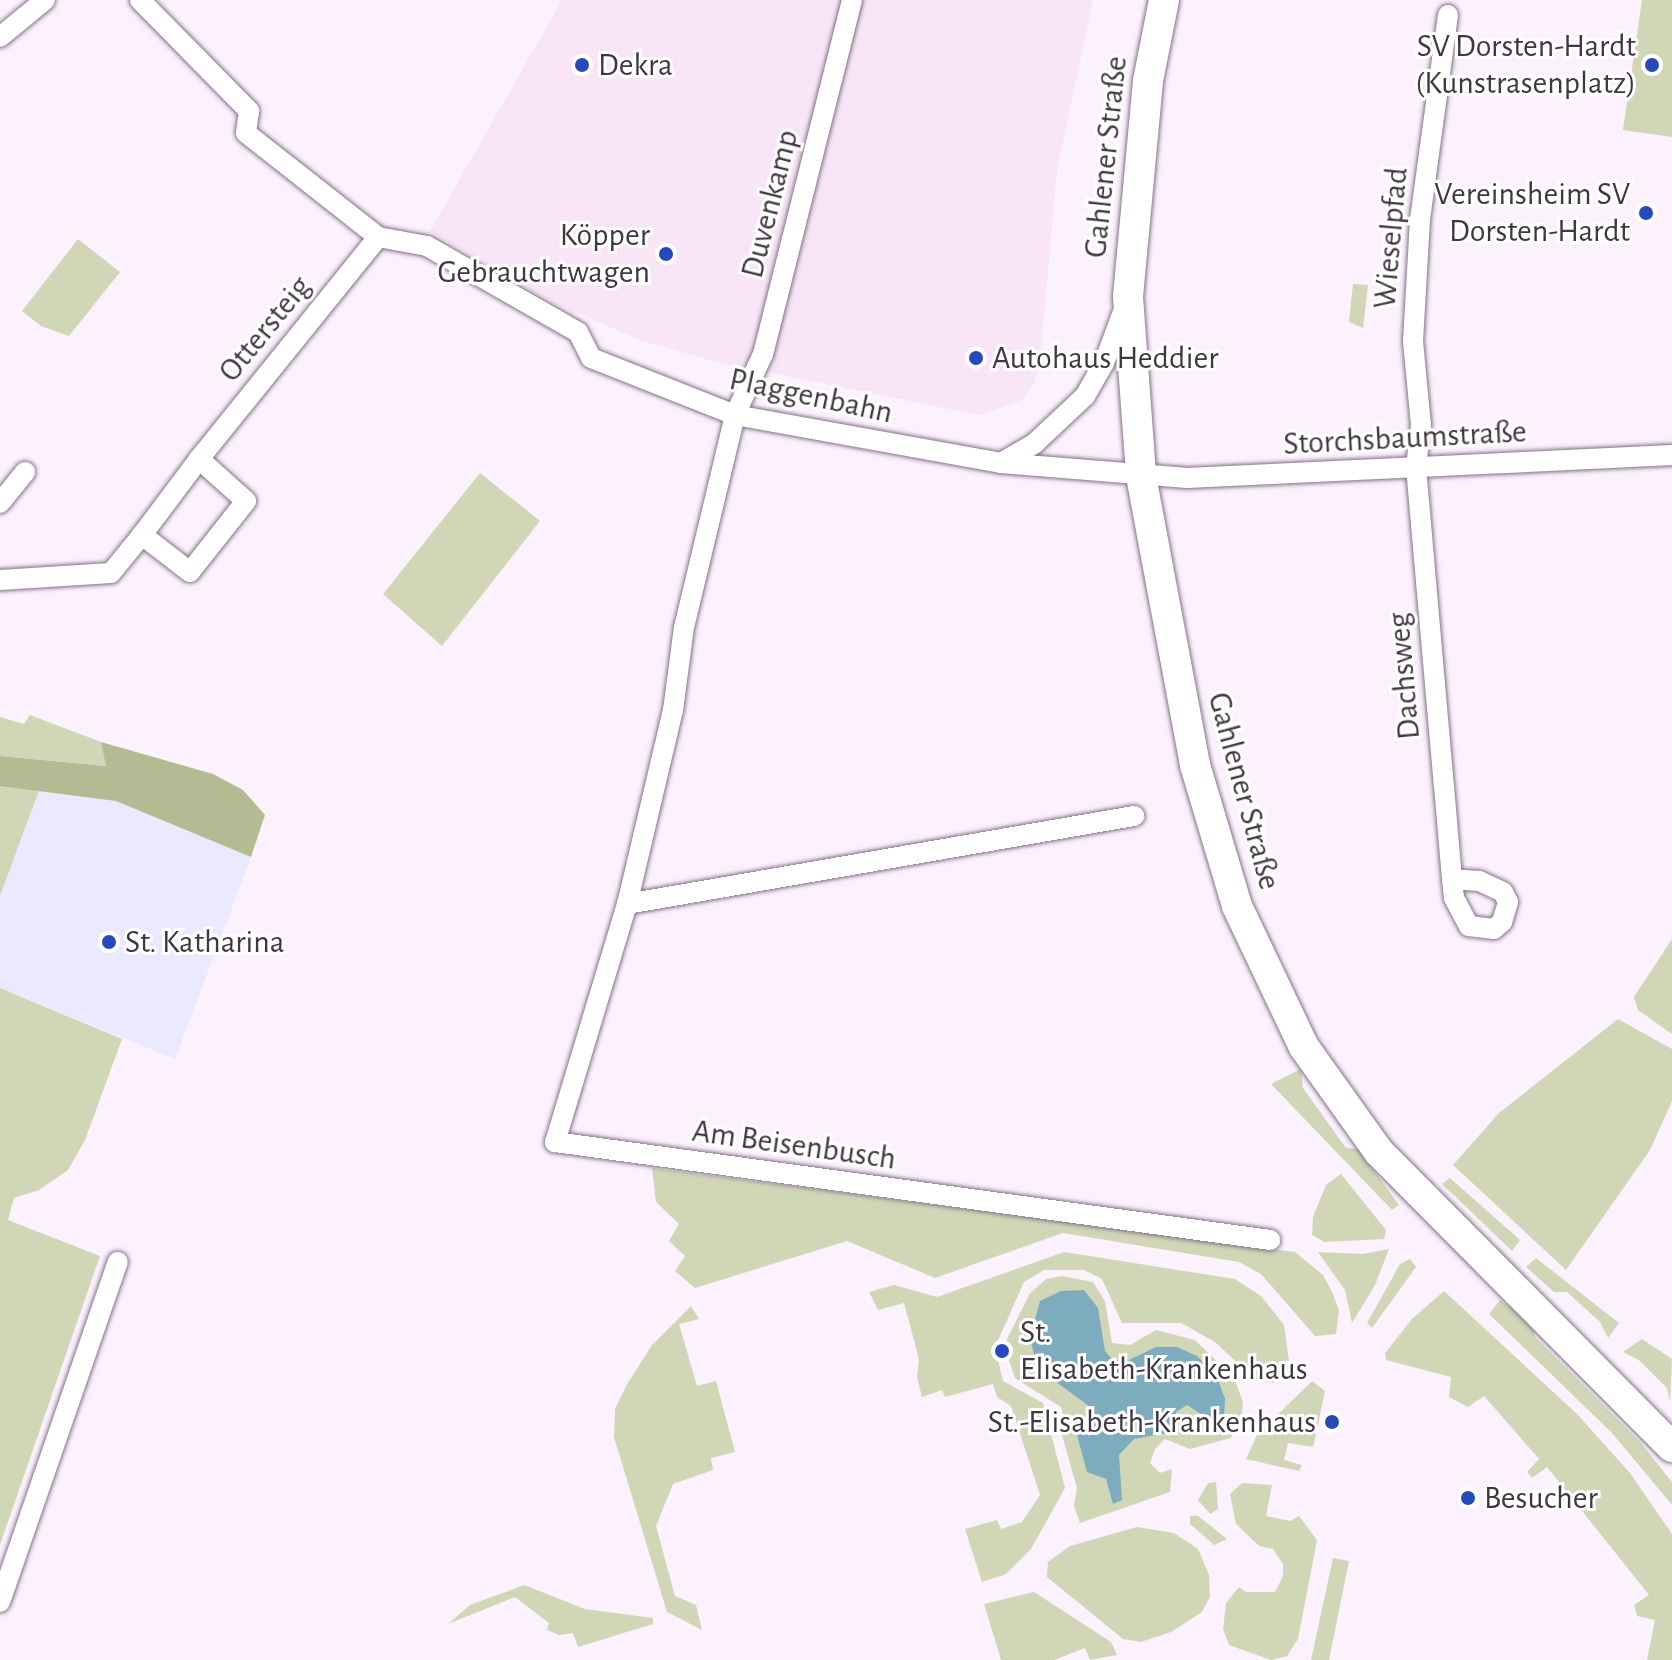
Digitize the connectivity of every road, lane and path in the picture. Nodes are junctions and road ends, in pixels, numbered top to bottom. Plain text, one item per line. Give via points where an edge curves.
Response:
1 (45, 0) edge
2 (140, 0) edge
3 (1164, 0) edge
4 (848, 1) edge
5 (1448, 15) dead end
6 (0, 37) edge
7 (378, 237) junction
8 (1128, 297) junction
9 (735, 415) junction
10 (1672, 455) edge
11 (199, 459) junction
12 (1001, 463) junction
13 (1416, 467) junction
14 (25, 472) dead end
15 (1141, 476) junction
16 (0, 503) edge
17 (142, 535) junction
18 (0, 580) edge
19 (1134, 816) dead end
20 (1452, 879) dead end
21 (627, 904) junction
22 (1270, 1240) dead end
23 (118, 1262) dead end
24 (1672, 1447) edge
25 (0, 1602) edge

1 - 6 street
2 - 7 street, Plaggenbahn via 249,111 246,133
3 - 8 main road, Gahlener Straße via 1148,81
4 - 9 street, Duvenkamp via 763,354
5 - 13 street, Wieselpfad via 1420,220 1413,341 1421,425
7 - 9 street, Plaggenbahn via 427,246 578,332 591,358
7 - 11 street, Ottersteig
8 - 12 street via 1104,363 1085,396 1035,443
8 - 15 main road, Gahlener Straße
9 - 12 street, Plaggenbahn
9 - 21 street, Am Beisenbusch via 684,627 673,710
10 - 13 street, Storchsbaumstraße
11 - 17 street, Ottersteig
11 - 17 street via 246,501 190,572
12 - 15 street, Plaggenbahn
13 - 15 street, Storchsbaumstraße
13 - 20 street, Dachsweg
14 - 16 street
15 - 24 main road, Gahlener Straße via 1195,765 1237,906 1304,1047 1379,1152
17 - 18 street, Ottersteig via 111,573
19 - 21 street
21 - 22 street, Am Beisenbusch via 555,1142
23 - 25 street

